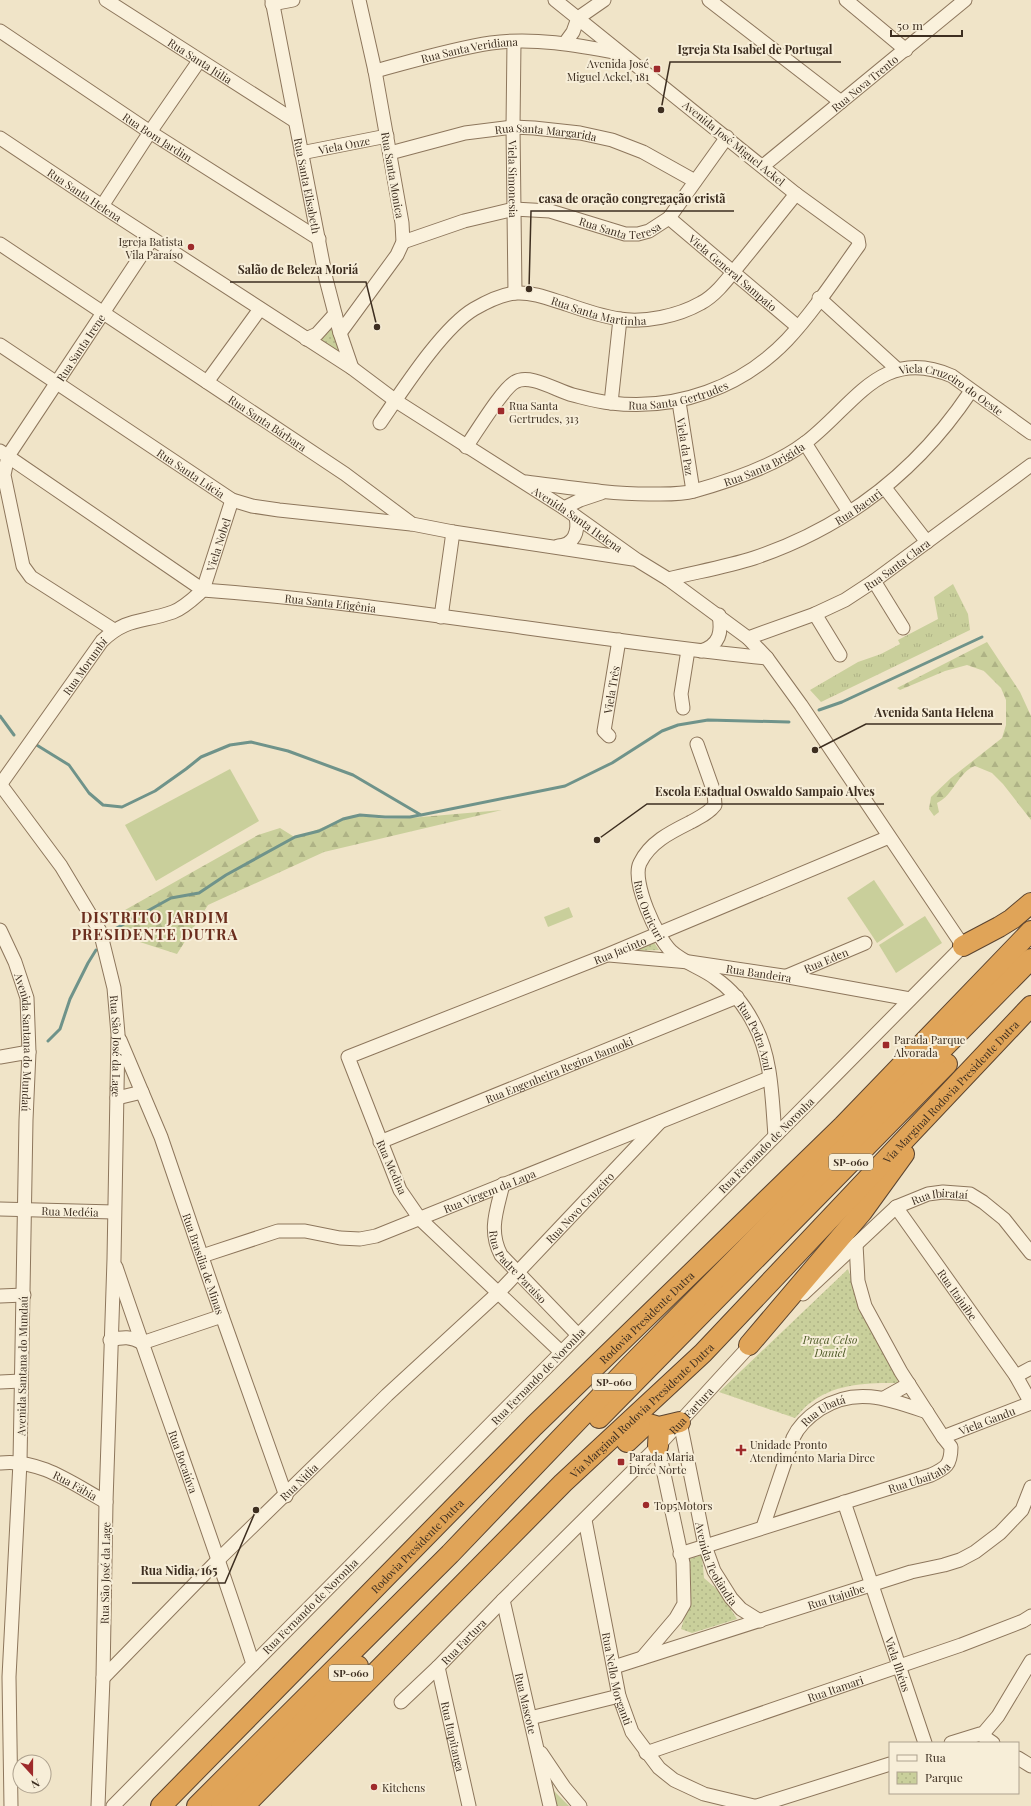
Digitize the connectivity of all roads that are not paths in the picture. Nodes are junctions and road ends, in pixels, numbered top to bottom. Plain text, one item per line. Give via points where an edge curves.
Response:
1 (106, 0) edge
2 (293, 0) edge
3 (359, 0) edge
4 (555, 0) edge
5 (604, 0) edge
6 (709, 0) edge
7 (846, 0) edge
8 (965, 0) edge
9 (272, 2) edge
10 (578, 18) junction
11 (0, 32) edge
12 (514, 42) junction
13 (565, 43) junction
14 (906, 50) junction
15 (621, 53) junction
16 (199, 61) junction
17 (375, 71) junction
18 (841, 102) junction
19 (294, 121) junction
20 (513, 127) junction
21 (150, 132) junction
22 (387, 136) junction
23 (726, 137) junction
24 (0, 138) edge
25 (390, 153) junction
26 (301, 154) junction
27 (763, 166) junction
28 (695, 181) junction
29 (796, 194) junction
30 (102, 206) junction
31 (514, 209) junction
32 (669, 218) junction
33 (152, 239) junction
34 (318, 239) junction
35 (858, 239) joint
36 (403, 242) junction
37 (0, 244) edge
38 (733, 272) junction
39 (515, 293) junction
40 (819, 298) junction
41 (260, 309) junction
42 (103, 313) junction
43 (335, 314) junction
44 (620, 319) junction
45 (798, 327) junction
46 (340, 333) junction
47 (306, 339) junction
48 (0, 345) edge
49 (352, 368) junction
50 (897, 369) junction
51 (56, 382) junction
52 (207, 382) junction
53 (972, 391) junction
54 (396, 401) junction
55 (678, 402) junction
56 (611, 403) junction
57 (380, 423) dead end
58 (1031, 433) edge
59 (805, 443) junction
60 (466, 447) junction
61 (4, 453) edge
62 (1031, 465) edge
63 (521, 482) junction
64 (885, 488) junction
65 (693, 491) junction
66 (604, 492) junction
67 (232, 500) junction
68 (564, 508) junction
69 (849, 512) junction
70 (576, 517) junction
71 (412, 524) junction
72 (453, 532) junction
73 (927, 542) junction
74 (556, 546) junction
75 (637, 560) junction
76 (709, 569) junction
77 (668, 578) junction
78 (874, 581) junction
79 (203, 590) junction
80 (692, 596) junction
81 (815, 614) junction
82 (720, 615) junction
83 (441, 617) junction
84 (903, 628) dead end
85 (114, 630) junction
86 (748, 638) junction
87 (619, 640) junction
88 (688, 650) junction
89 (701, 651) junction
90 (840, 655) dead end
91 (767, 658) junction
92 (683, 708) dead end
93 (609, 736) dead end
94 (697, 744) dead end
95 (0, 784) edge
96 (889, 837) junction
97 (1031, 903) edge
98 (0, 930) edge
99 (1031, 931) edge
100 (658, 933) junction
101 (866, 943) dead end
102 (963, 946) junction
103 (607, 955) junction
104 (1031, 959) edge
105 (688, 962) junction
106 (786, 976) junction
107 (1031, 978) edge
108 (737, 997) junction
109 (910, 999) junction
110 (1031, 1006) edge
111 (118, 1034) junction
112 (998, 1039) junction
113 (29, 1052) junction
114 (0, 1057) edge
115 (348, 1057) joint
116 (769, 1078) junction
117 (142, 1092) junction
118 (117, 1098) junction
119 (660, 1122) junction
120 (775, 1136) junction
121 (380, 1142) junction
122 (503, 1184) junction
123 (829, 1185) junction
124 (896, 1207) junction
125 (0, 1209) edge
126 (25, 1210) junction
127 (114, 1212) junction
128 (420, 1219) junction
129 (856, 1244) junction
130 (1031, 1253) edge
131 (202, 1256) junction
132 (114, 1259) junction
133 (518, 1273) junction
134 (499, 1292) junction
135 (24, 1295) junction
136 (0, 1296) edge
137 (222, 1316) junction
138 (578, 1335) junction
139 (110, 1340) junction
140 (142, 1344) junction
141 (749, 1345) junction
142 (561, 1352) junction
143 (1031, 1368) edge
144 (1016, 1376) junction
145 (21, 1381) junction
146 (0, 1382) edge
147 (908, 1384) junction
148 (884, 1398) junction
149 (1031, 1403) edge
150 (648, 1405) junction
151 (927, 1412) junction
152 (680, 1422) junction
153 (658, 1437) junction
154 (943, 1437) junction
155 (21, 1447) junction
156 (20, 1462) junction
157 (0, 1463) edge
158 (45, 1469) junction
159 (1031, 1487) edge
160 (286, 1496) junction
161 (106, 1502) junction
162 (844, 1502) junction
163 (542, 1504) junction
164 (1026, 1513) edge
165 (585, 1520) junction
166 (701, 1526) junction
167 (763, 1527) junction
168 (722, 1540) junction
169 (705, 1546) junction
170 (680, 1554) junction
171 (219, 1559) junction
172 (872, 1585) junction
173 (503, 1600) junction
174 (760, 1621) junction
175 (1028, 1622) edge
176 (669, 1625) junction
177 (676, 1648) junction
178 (642, 1658) junction
179 (1031, 1661) edge
180 (253, 1664) junction
181 (614, 1666) junction
182 (438, 1667) junction
183 (899, 1667) junction
184 (103, 1678) junction
185 (619, 1696) junction
186 (401, 1702) dead end
187 (530, 1718) junction
188 (989, 1740) edge
189 (925, 1742) edge
190 (954, 1742) edge
191 (536, 1746) junction
192 (646, 1753) junction
193 (1019, 1759) edge
194 (889, 1764) edge
195 (1031, 1766) edge
196 (711, 1801) edge
197 (11, 1806) edge
198 (98, 1806) edge
199 (113, 1806) edge
200 (162, 1806) edge
201 (197, 1806) edge
202 (220, 1806) edge
203 (244, 1806) edge
204 (469, 1806) edge
205 (550, 1806) edge
206 (580, 1806) edge
207 (756, 1806) edge

1 - 16 street, Rua Santa Júlia
2 - 9 street
3 - 17 street, Rua Santa Monica
4 - 10 street, Avenida José Miguel Ackel
5 - 10 street
6 - 18 street
7 - 14 street
8 - 14 street, Rua Nova Trento
9 - 19 street, Rua Santa Elisabeth
10 - 13 street via 573,32
10 - 15 street, Avenida José Miguel Ackel
11 - 21 street, Rua Bom Jardim
12 - 13 street, Rua Santa Veridiana
12 - 17 street, Rua Santa Veridiana via 460,49
12 - 20 street, Viela Simonesia
13 - 15 street, Rua Santa Veridiana
14 - 18 street, Rua Nova Trento
15 - 23 street, Avenida José Miguel Ackel
16 - 19 street, Rua Santa Júlia
16 - 21 street
17 - 22 street, Rua Santa Monica
18 - 27 street, Rua Nova Trento
19 - 26 street, Rua Santa Elisabeth
20 - 25 street, Rua Santa Margarida via 465,133
20 - 28 street, Rua Santa Margarida via 565,131 612,140 643,152
20 - 31 street, Viela Simonesia
21 - 30 street
21 - 34 street, Rua Bom Jardim
22 - 25 street, Rua Santa Monica
22 - 26 street, Viela Onze
23 - 27 street, Avenida José Miguel Ackel
23 - 28 street, Rua Santa Teresa
24 - 30 street, Rua Santa Helena
25 - 36 street, Rua Santa Monica
26 - 34 street, Rua Santa Elisabeth
27 - 29 street, Avenida José Miguel Ackel
28 - 32 street, Rua Santa Teresa
29 - 35 street, Avenida José Miguel Ackel
29 - 38 street, Rua Santa Martinha
30 - 33 street, Rua Santa Helena
31 - 32 street, Rua Santa Teresa via 550,211 625,234 650,231
31 - 36 street, Rua Santa Teresa via 464,221
31 - 39 street, Viela Simonesia
32 - 38 street, Viela General Sampaio
33 - 41 street, Rua Santa Helena
33 - 42 street, Rua Santa Irene
34 - 43 street, Rua Santa Elisabeth
35 - 40 street, Rua Santa Gertrudes via 859,245
36 - 46 street via 397,255
37 - 42 street, Rua Santa Bárbara
38 - 44 street, Rua Santa Martinha via 708,298 688,310 644,319
38 - 45 street, Viela General Sampaio
39 - 44 street, Rua Santa Martinha via 530,293
39 - 54 street, Rua Santa Martinha via 473,309 453,327
40 - 45 street, Rua Santa Gertrudes
40 - 50 street, Viela Cruzeiro do Oeste
41 - 47 street, Rua Santa Helena
41 - 52 street
42 - 51 street, Rua Santa Irene
42 - 52 street, Rua Santa Bárbara
43 - 46 street, Rua Santa Elisabeth
43 - 47 street via 317,334
44 - 56 street
45 - 55 street, Rua Santa Gertrudes via 771,355 741,377 717,389
46 - 49 street, Rua Santa Elisabeth
47 - 49 street, Rua Santa Helena
48 - 51 street, Rua Santa Lúcia
49 - 54 street, Avenida Santa Helena
50 - 53 street, Viela Cruzeiro do Oeste via 941,371
50 - 59 street, Rua Santa Brigida via 871,384
51 - 61 street, Rua Santa Irene
51 - 67 street, Rua Santa Lúcia
52 - 71 street, Rua Santa Bárbara via 345,474
53 - 58 street, Viela Cruzeiro do Oeste
53 - 64 street, Rua Bacuri via 928,447
54 - 57 street, Rua Santa Martinha
54 - 60 street, Avenida Santa Helena
55 - 56 street, Rua Santa Gertrudes via 644,405
55 - 65 street, Viela da Paz
56 - 60 street, Rua Santa Gertrudes via 564,393 536,381 524,379 515,382 505,391
59 - 65 street, Rua Santa Brigida via 757,468
59 - 69 street
60 - 63 street, Avenida Santa Helena
61 - 79 street
61 - 85 street via 4,475 23,566 31,577
62 - 73 street, Rua Santa Clara
63 - 66 street, Rua Santa Brigida
63 - 68 street, Avenida Santa Helena
64 - 69 street, Rua Bacuri
64 - 73 street
65 - 66 street, Rua Santa Brigida via 668,494
66 - 68 street, Rua Santa Brigida
67 - 71 street, Rua Santa Lúcia via 279,510
67 - 79 street, Viela Nobel
68 - 70 street, Avenida Santa Helena
69 - 76 street, Rua Bacuri via 812,535 781,548
70 - 74 street via 577,528 571,542 564,546
70 - 75 street, Avenida Santa Helena
71 - 72 street, Rua Santa Bárbara
72 - 74 street, Rua Santa Bárbara
72 - 83 street
73 - 78 street, Rua Santa Clara
74 - 75 street, Rua Santa Bárbara
75 - 77 street, Avenida Santa Helena
76 - 77 street, Rua Bacuri
76 - 80 street, Rua Bacuri via 697,577
77 - 80 street, Avenida Santa Helena
78 - 81 street, Rua Santa Clara via 845,600
78 - 84 street
79 - 83 street, Rua Santa Efigênia
79 - 85 street, Rua Morumbi via 173,612 125,624
80 - 82 street, Avenida Santa Helena
81 - 86 street, Rua Santa Clara
81 - 90 street
82 - 86 street, Avenida Santa Helena
82 - 89 street via 721,628 718,640
83 - 87 street, Rua Santa Efigênia
85 - 95 street, Rua Morumbi via 102,641
86 - 91 street, Avenida Santa Helena
87 - 88 street, Rua Santa Efigênia
87 - 93 street, Viela Três via 604,731
88 - 89 street, Rua Santa Efigênia
88 - 92 street via 681,694
89 - 91 street, Rua Santa Efigênia
91 - 96 street, Avenida Santa Helena
94 - 100 street, Rua Ouricuri via 714,792 715,804 706,814 660,839 648,850 639,864 637,875 641,892
95 - 111 street, Rua São José da Lage via 62,866 100,931 114,988
96 - 100 street, Rua Jacinto
96 - 102 street, Avenida Santa Helena
97 - 102 highway via 1006,923
98 - 113 street, Avenida Santana do Mundaú via 15,962 27,998
99 - 200 highway, Rodovia Presidente Dutra / SP-060 via 843,1126 534,1426 469,1477 435,1509 362,1602
100 - 103 street, Rua Jacinto
100 - 105 street, Rua Ouricuri via 672,952
101 - 106 street, Rua Eden
102 - 109 street, Rua Fernando de Noronha
103 - 105 street, Rua Bandeira
103 - 115 street, Rua Jacinto
104 - 201 highway, Rodovia Presidente Dutra / SP-060 via 634,1361 450,1554
105 - 106 street, Rua Bandeira
105 - 108 street, Rua Pedra Azul via 715,978
106 - 109 street, Rua Bandeira
107 - 123 highway, SP-060
108 - 116 street, Rua Pedra Azul via 754,1024 764,1049
108 - 121 street, Rua Engenheira Regina Bannoki
109 - 120 street, Rua Fernando de Noronha
110 - 112 highway, Via Marginal Rodovia Presidente Dutra
111 - 117 street, Rua Brasília de Minas
111 - 118 street, Rua São José da Lage
112 - 141 highway via 984,1067 911,1146 862,1212
112 - 150 highway, Via Marginal Rodovia Presidente Dutra via 703,1353
113 - 114 street
113 - 126 street, Avenida Santana do Mundaú
115 - 121 street, Rua Medina
116 - 119 street, Rua Virgem da Lapa
116 - 120 street, Rua Pedra Azul
117 - 118 street
117 - 131 street, Rua Brasília de Minas via 161,1137
118 - 127 street, Rua São José da Lage
119 - 122 street, Rua Virgem da Lapa
119 - 133 street, Rua Novo Cruzeiro
120 - 138 street, Rua Fernando de Noronha
121 - 128 street, Rua Medina via 400,1190
122 - 128 street, Rua Virgem da Lapa
122 - 133 street, Rua Padre Paraíso via 493,1233 501,1255
123 - 150 highway via 825,1201 655,1390
123 - 202 highway, SP-060
124 - 129 street, Rua Fartura
124 - 130 street, Rua Ibirataí via 928,1194 970,1194 1004,1219
124 - 144 street, Rua Itajuibe
125 - 126 street, Rua Medéia
126 - 127 street, Rua Medéia
126 - 135 street, Avenida Santana do Mundaú
127 - 132 street, Rua São José da Lage
128 - 131 street, Rua Virgem da Lapa via 376,1236 360,1239 305,1231 278,1231
128 - 134 street, Rua Medina
129 - 141 street, Rua Fartura
129 - 147 street, Rua Ubaitaba via 858,1281 865,1306
131 - 137 street, Rua Brasília de Minas
132 - 139 street, Rua São José da Lage
132 - 140 street, Rua Bocaiúva
133 - 134 street, Rua Novo Cruzeiro
133 - 138 street, Rua Padre Paraíso
134 - 142 street, Rua Medina
134 - 160 street, Rua Nidia via 387,1395
135 - 136 street
135 - 145 street, Avenida Santana do Mundaú
137 - 140 street
137 - 160 street, Rua Brasília de Minas
138 - 142 street, Rua Fernando de Noronha
139 - 140 street via 121,1337 133,1338
139 - 161 street, Rua São José da Lage
140 - 171 street, Rua Bocaiúva
141 - 152 street, Rua Fartura
142 - 180 street, Rua Fernando de Noronha
143 - 144 street
144 - 149 street, Rua Itajuibe
145 - 146 street
145 - 155 street, Avenida Santana do Mundaú
147 - 148 street
147 - 151 street, Rua Ubaitaba
148 - 151 street, Rua Ubatá
148 - 167 street, Rua Ubatá via 840,1398 805,1420 798,1428 788,1451
149 - 154 street, Viela Gandu
150 - 163 highway, Via Marginal Rodovia Presidente Dutra
151 - 154 street, Rua Ubaitaba
152 - 153 highway
152 - 166 street, Avenida Teolândia
153 - 163 highway via 649,1424 643,1427 597,1469
153 - 165 street, Rua Fartura
153 - 170 street
154 - 162 street, Rua Ubaitaba via 951,1447 951,1460 943,1469
155 - 156 street, Avenida Santana do Mundaú
155 - 158 street, Rua Fábia
156 - 157 street, Rua Fábia
156 - 158 street, Rua Fábia
156 - 197 street, Avenida Santana do Mundaú via 9,1677
158 - 161 street, Rua Fábia
159 - 164 street, Rua Itajuibe
160 - 171 street, Rua Nidia
161 - 184 street, Rua São José da Lage
162 - 167 street, Rua Ubaitaba
162 - 172 street, Viela Ilhéus
163 - 203 highway, Via Marginal Rodovia Presidente Dutra
164 - 172 street, Rua Itajuibe via 960,1560
165 - 173 street, Rua Fartura
165 - 181 street, Rua Nello Morganti
166 - 168 street
166 - 169 street, Avenida Teolândia
167 - 168 street, Rua Ubaitaba
168 - 169 street, Rua Ubaitaba
169 - 170 street, Rua Ubaitaba
169 - 174 street, Avenida Teolândia via 714,1571 731,1598 741,1609
170 - 176 street via 684,1574 684,1604
171 - 180 street, Rua Bocaiúva
171 - 184 street, Rua Nidia
172 - 174 street, Rua Itajuibe
172 - 183 street, Viela Ilhéus
173 - 182 street, Rua Fartura
173 - 187 street, Rua Mascote
174 - 177 street, Rua Itajuibe
175 - 183 street, Rua Itamari
176 - 177 street
176 - 178 street
177 - 178 street, Rua Itajuibe
178 - 181 street, Rua Itajuibe
179 - 188 street via 998,1716
180 - 199 street, Rua Fernando de Noronha
181 - 185 street, Rua Nello Morganti
182 - 186 street, Rua Fartura
182 - 204 street, Rua Itapitanga
183 - 189 street, Viela Ilhéus
183 - 192 street, Rua Itamari
184 - 198 street, Rua São José da Lage
185 - 187 street
185 - 192 street, Rua Nello Morganti via 632,1732
187 - 191 street, Rua Mascote
188 - 190 street via 980,1734
191 - 205 street, Rua Mascote
191 - 206 street
192 - 196 street, Rua Nello Morganti via 674,1780
193 - 195 street
194 - 207 street
196 - 207 street, Rua Nello Morganti

